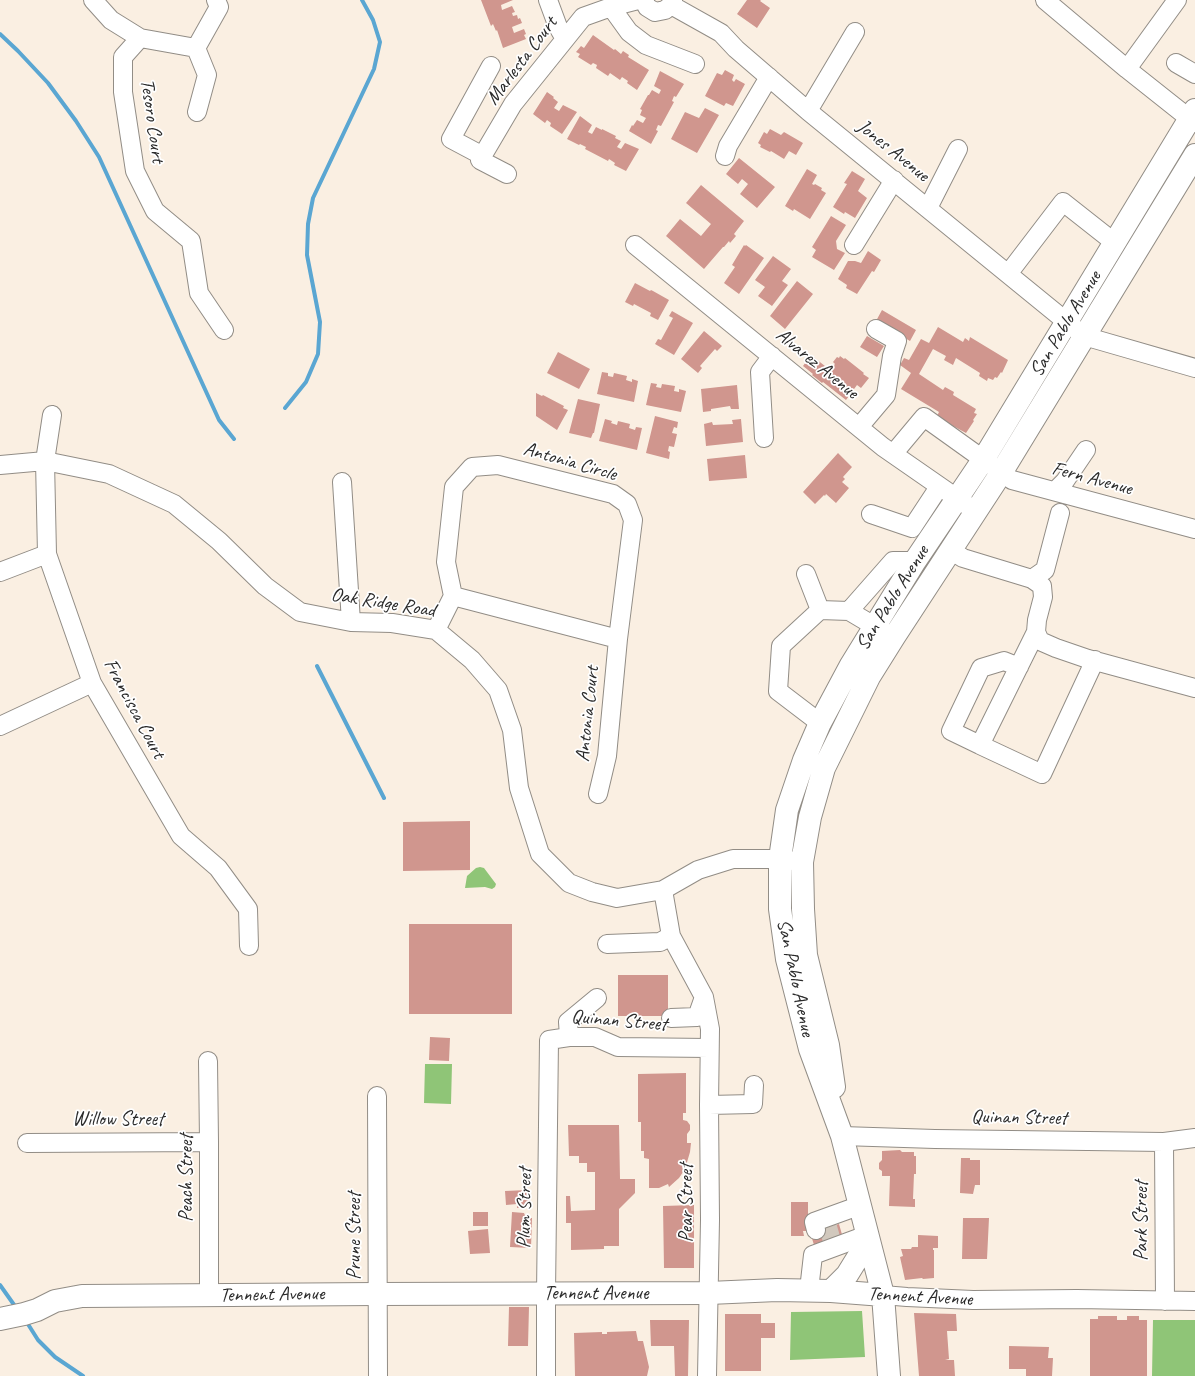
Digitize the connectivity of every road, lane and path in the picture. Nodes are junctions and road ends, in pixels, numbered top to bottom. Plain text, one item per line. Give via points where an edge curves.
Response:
1 (93, 0) edge
2 (216, 0) edge
3 (548, 0) edge
4 (638, 0) edge
5 (644, 0) edge
6 (1045, 0) edge
7 (1177, 0) edge
8 (672, 3) edge
9 (611, 7) junction
10 (855, 32) dead end
11 (140, 38) junction
12 (566, 39) junction
13 (196, 48) junction
14 (1176, 63) dead end
15 (695, 64) dead end
16 (492, 66) dead end
17 (1127, 69) junction
18 (1195, 74) edge
19 (769, 78) junction
20 (808, 111) junction
21 (197, 112) dead end
22 (1193, 118) edge
23 (958, 149) dead end
24 (1195, 155) edge
25 (725, 156) dead end
26 (481, 158) junction
27 (507, 174) dead end
28 (894, 180) junction
29 (928, 208) junction
30 (1115, 243) junction
31 (635, 245) dead end
32 (854, 245) dead end
33 (1008, 274) junction
34 (1067, 322) junction
35 (876, 329) dead end
36 (224, 330) dead end
37 (1084, 336) junction
38 (772, 356) junction
39 (1195, 368) edge
40 (52, 415) dead end
41 (859, 427) junction
42 (764, 438) dead end
43 (1086, 450) dead end
44 (893, 454) junction
45 (983, 460) junction
46 (45, 461) junction
47 (0, 465) edge
48 (1001, 473) junction
49 (342, 482) dead end
50 (939, 486) junction
51 (1055, 491) junction
52 (958, 499) junction
53 (976, 512) junction
54 (1060, 513) dead end
55 (871, 514) dead end
56 (1195, 529) edge
57 (950, 550) junction
58 (47, 554) junction
59 (915, 561) junction
60 (0, 572) edge
61 (806, 574) dead end
62 (1032, 579) junction
63 (452, 596) junction
64 (820, 610) junction
65 (849, 611) junction
66 (351, 622) junction
67 (874, 626) junction
68 (436, 630) junction
69 (1036, 632) junction
70 (894, 637) junction
71 (618, 639) junction
72 (1095, 660) junction
73 (1019, 667) junction
74 (92, 682) junction
75 (1195, 688) edge
76 (820, 722) junction
77 (0, 726) edge
78 (980, 745) junction
79 (598, 794) dead end
80 (780, 859) junction
81 (802, 862) junction
82 (663, 890) junction
83 (672, 936) junction
84 (607, 944) dead end
85 (249, 946) dead end
86 (704, 997) junction
87 (597, 998) dead end
88 (672, 1018) dead end
89 (569, 1037) junction
90 (549, 1040) joint
91 (709, 1048) junction
92 (208, 1061) dead end
93 (754, 1085) dead end
94 (377, 1096) dead end
95 (709, 1105) junction
96 (842, 1136) junction
97 (1195, 1138) edge
98 (209, 1142) junction
99 (1164, 1142) junction
100 (28, 1143) dead end
101 (861, 1205) junction
102 (830, 1235) junction
103 (868, 1238) junction
104 (809, 1290) junction
105 (831, 1291) junction
106 (709, 1293) junction
107 (377, 1294) junction
108 (546, 1294) junction
109 (883, 1295) junction
110 (208, 1296) junction
111 (1165, 1301) junction
112 (1195, 1301) edge
113 (4, 1322) edge
114 (378, 1376) edge
115 (546, 1376) edge
116 (706, 1376) edge
117 (889, 1376) edge

1 - 11 street via 111,20
2 - 13 street via 219,7
3 - 12 street via 558,27
4 - 9 street, Marlesta Court
5 - 8 street via 647,7 655,12 665,10
6 - 17 street
7 - 17 street
8 - 19 street, Jones Avenue via 721,33
9 - 12 street, Marlesta Court via 583,17
9 - 15 street via 628,32 646,45
10 - 20 street
11 - 13 street
11 - 36 street, Tesoro Court via 123,57 123,92 135,172 155,211 191,241 198,294
12 - 26 street, Marlesta Court via 513,104
13 - 21 street via 207,75
14 - 18 street
16 - 26 street via 451,139
17 - 22 street
19 - 20 street, Jones Avenue
19 - 25 street via 728,146
20 - 28 street, Jones Avenue
22 - 30 main road, San Pablo Avenue
23 - 29 street
24 - 37 main road, San Pablo Avenue
26 - 27 street
28 - 29 street, Jones Avenue
28 - 32 street
29 - 33 street, Jones Avenue
30 - 33 street via 1063,202
30 - 34 main road, San Pablo Avenue
31 - 38 street, Alvarez Avenue
33 - 34 street, Jones Avenue
34 - 37 street, Jones Avenue
34 - 45 main road, San Pablo Avenue
35 - 41 street via 896,341 886,395
37 - 39 street
37 - 48 main road, San Pablo Avenue
38 - 41 street, Alvarez Avenue
38 - 42 street via 760,372
40 - 46 street, Francisca Court
41 - 44 street, Alvarez Avenue
43 - 51 street
44 - 45 street, Fern Avenue via 924,417
44 - 50 street, Alvarez Avenue
45 - 48 street, Fern Avenue
45 - 52 main road, San Pablo Avenue
46 - 47 street, Oak Ridge Road
46 - 58 street, Francisca Court
46 - 66 street, Oak Ridge Road via 108,474 174,504 219,541 265,586 300,612
48 - 51 street, Fern Avenue via 1012,480
48 - 53 main road, San Pablo Avenue
49 - 66 street
50 - 52 street, Alvarez Avenue
50 - 55 street via 912,528
51 - 56 street, Fern Avenue
52 - 53 street, Alvarez Avenue
52 - 59 main road, San Pablo Avenue
53 - 57 main road, San Pablo Avenue
54 - 62 street via 1045,570
57 - 62 street via 963,558
57 - 70 main road, San Pablo Avenue
58 - 60 street
58 - 74 street, Francisca Court
59 - 65 street via 893,561
59 - 67 main road, San Pablo Avenue
61 - 64 street
62 - 69 street via 1042,586 1043,597
63 - 68 street
63 - 71 street
63 - 71 street, Antonia Circle via 446,562 454,487 472,468 498,465 613,494 627,504 634,520
64 - 65 street
64 - 76 street via 781,646 778,691
65 - 67 street
66 - 68 street, Oak Ridge Road
67 - 70 street
67 - 76 main road, San Pablo Avenue
68 - 82 street, Oak Ridge Road via 472,660 498,690 512,730 519,788 540,854 569,883 592,892 617,898
69 - 72 street via 1040,641
69 - 73 street
70 - 81 main road, San Pablo Avenue via 869,677 824,768 810,817
71 - 79 street, Antonia Court via 607,756
72 - 75 street
72 - 78 street via 1042,774
73 - 78 street
73 - 78 street via 1004,661 981,668 951,731
74 - 77 street
74 - 85 street, Francisca Court via 181,836 218,868 248,909
76 - 80 main road, San Pablo Avenue via 787,810
80 - 81 street, Oak Ridge Road
80 - 82 street, Oak Ridge Road via 733,859 698,870
80 - 96 main road, San Pablo Avenue via 780,909 787,959 810,1049
81 - 96 main road, San Pablo Avenue via 802,909 806,955 828,1045
82 - 83 street, Pear Street
83 - 84 street via 660,942
83 - 86 street, Pear Street
86 - 88 street via 697,1017
86 - 91 street, Pear Street via 710,1029
87 - 89 street via 568,1022
89 - 90 street, Quinan Street
89 - 91 street, Quinan Street via 595,1037 618,1047
90 - 108 street, Plum Street
91 - 95 street, Pear Street
92 - 98 street, Peach Street
93 - 95 street via 753,1104
94 - 107 street, Prune Street
95 - 106 street, Pear Street
96 - 99 street, Quinan Street
96 - 101 main road, San Pablo Avenue
97 - 99 street, Quinan Street
98 - 100 street, Willow Street
98 - 110 street, Peach Street
99 - 111 street, Park Street
101 - 102 street
101 - 103 main road, San Pablo Avenue
102 - 103 street
102 - 104 street via 813,1255
103 - 105 main road via 847,1276
103 - 109 main road, San Pablo Avenue
104 - 105 main road, Tennent Avenue
104 - 106 main road, Tennent Avenue
105 - 109 main road, Tennent Avenue
106 - 108 main road, Tennent Avenue
106 - 116 street, Pear Street
107 - 108 main road, Tennent Avenue
107 - 110 main road, Tennent Avenue
107 - 114 street, Prune Street
108 - 115 street, Plum Street
109 - 111 street, Tennent Avenue via 973,1300
109 - 117 main road, San Pablo Avenue
110 - 113 main road, Tennent Avenue via 82,1296 55,1302
111 - 112 street, Tennent Avenue

